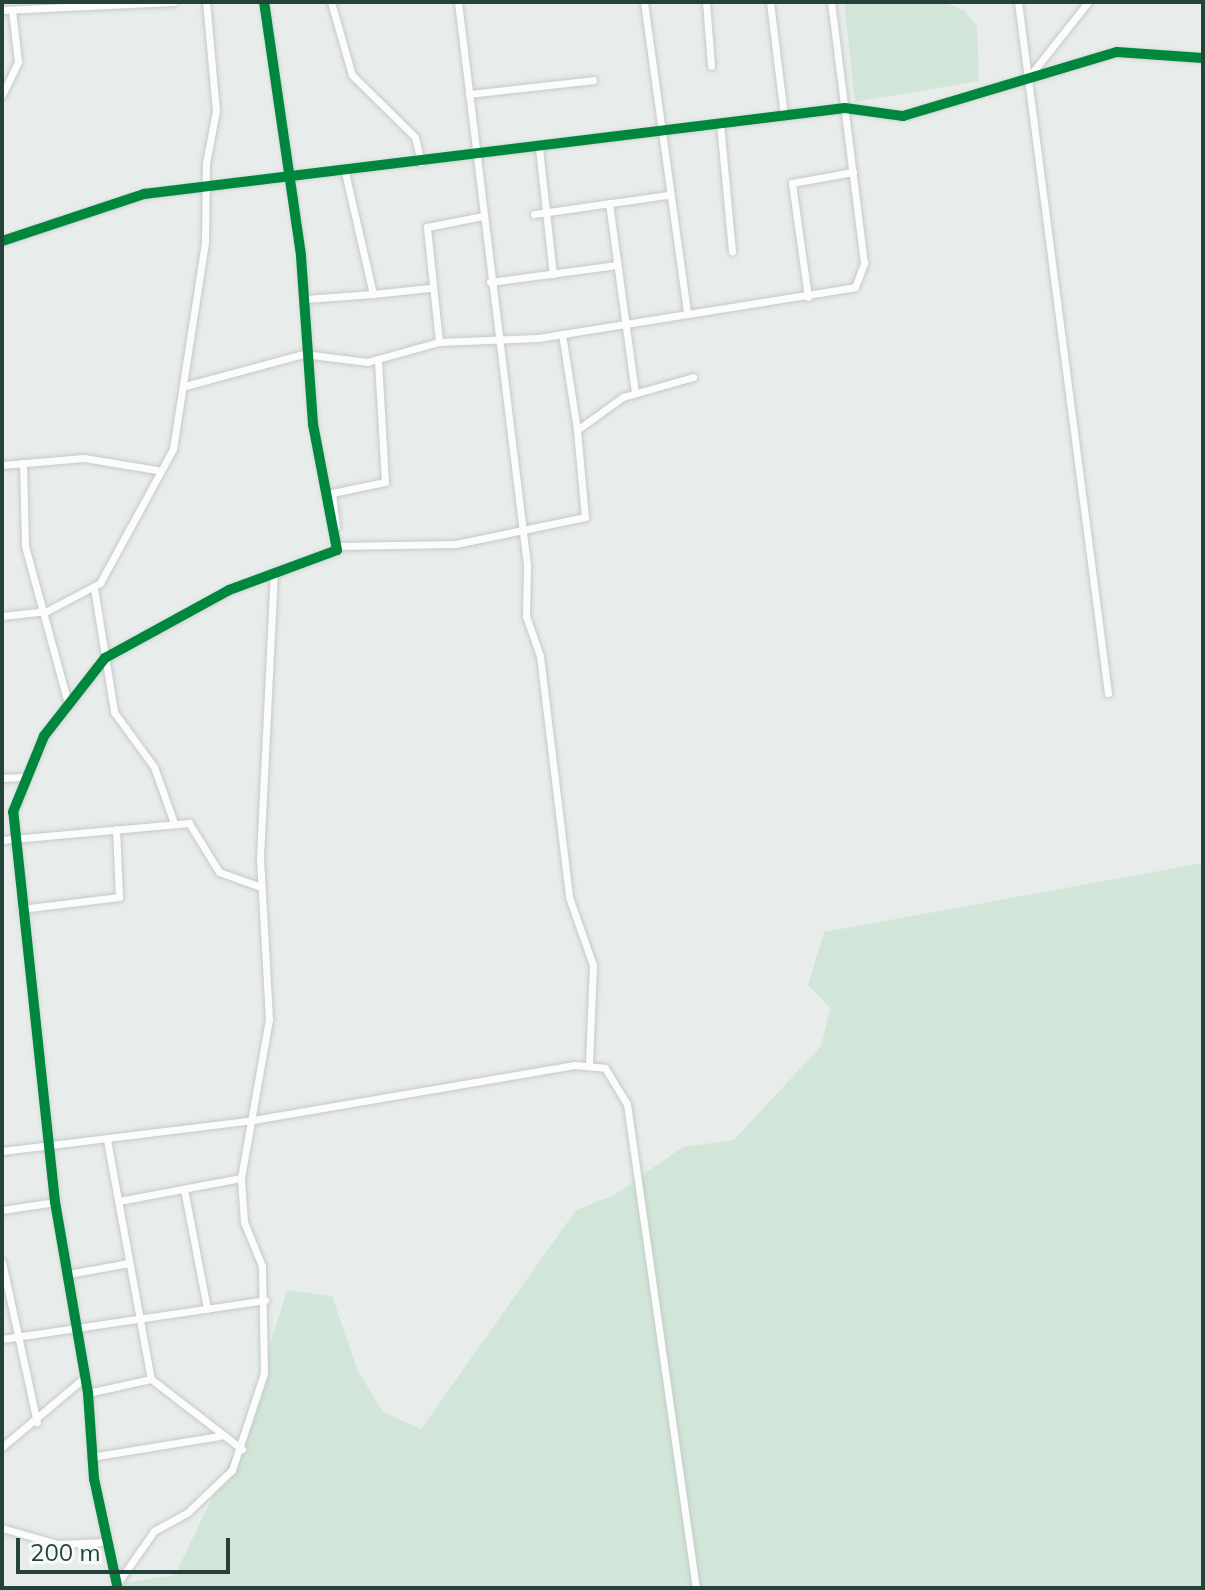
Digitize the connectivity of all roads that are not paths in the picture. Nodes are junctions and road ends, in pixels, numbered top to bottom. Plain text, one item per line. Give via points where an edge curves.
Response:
1 (76, 2) edge
2 (174, 2) edge
3 (206, 2) edge
4 (264, 2) edge
5 (331, 2) edge
6 (458, 2) edge
7 (644, 2) edge
8 (706, 2) edge
9 (770, 2) edge
10 (831, 2) edge
11 (1018, 2) edge
12 (1088, 2) edge
13 (140, 4) edge
14 (2, 10) edge
15 (12, 10) junction
16 (77, 11) junction
17 (1203, 58) edge
18 (711, 66) dead end
19 (1028, 78) junction
20 (593, 80) dead end
21 (469, 94) junction
22 (2, 95) edge
23 (845, 108) junction
24 (784, 116) junction
25 (720, 124) junction
26 (661, 132) junction
27 (539, 148) junction
28 (476, 154) junction
29 (421, 162) junction
30 (345, 172) junction
31 (853, 172) junction
32 (286, 180) junction
33 (204, 191) junction
34 (667, 195) junction
35 (609, 203) junction
36 (546, 212) junction
37 (534, 214) dead end
38 (483, 216) junction
39 (2, 241) edge
40 (732, 251) dead end
41 (617, 265) junction
42 (553, 274) junction
43 (490, 282) junction
44 (430, 288) junction
45 (373, 294) junction
46 (808, 297) junction
47 (306, 299) junction
48 (687, 313) junction
49 (625, 323) junction
50 (562, 334) junction
51 (496, 341) junction
52 (439, 342) junction
53 (304, 354) junction
54 (378, 359) junction
55 (693, 377) dead end
56 (185, 386) junction
57 (635, 392) junction
58 (577, 430) junction
59 (23, 463) junction
60 (2, 465) edge
61 (157, 470) junction
62 (522, 529) junction
63 (337, 550) junction
64 (274, 572) junction
65 (94, 588) junction
66 (47, 611) junction
67 (2, 616) edge
68 (105, 658) junction
69 (1108, 693) dead end
70 (67, 700) junction
71 (22, 777) junction
72 (2, 778) edge
73 (174, 823) junction
74 (116, 829) junction
75 (13, 838) junction
76 (2, 840) edge
77 (261, 887) junction
78 (21, 909) junction
79 (589, 1063) junction
80 (247, 1121) junction
81 (107, 1140) junction
82 (48, 1145) junction
83 (2, 1151) edge
84 (241, 1178) junction
85 (184, 1189) junction
86 (119, 1201) junction
87 (55, 1202) junction
88 (2, 1210) edge
89 (2, 1262) edge
90 (129, 1263) junction
91 (68, 1274) junction
92 (265, 1300) junction
93 (207, 1309) junction
94 (139, 1318) junction
95 (76, 1326) junction
96 (18, 1336) junction
97 (2, 1339) edge
98 (85, 1377) junction
99 (151, 1379) junction
100 (88, 1393) junction
101 (37, 1422) junction
102 (219, 1436) junction
103 (2, 1447) edge
104 (242, 1449) junction
105 (91, 1457) junction
106 (2, 1528) edge
107 (106, 1542) junction
108 (116, 1586) edge
109 (696, 1588) edge

1 - 16 street
2 - 13 street
3 - 33 street via 216,111
4 - 32 street
5 - 29 street via 352,75 415,137
6 - 21 street
7 - 26 street
8 - 18 street
9 - 24 street
10 - 23 street
11 - 19 street
12 - 19 street
13 - 16 street
14 - 15 street
15 - 16 street
15 - 22 street via 18,62
17 - 19 street via 1177,51 1117,52
19 - 23 street via 903,116
19 - 69 street
20 - 21 street
21 - 28 street
23 - 24 street
23 - 31 street
24 - 25 street
25 - 26 street
25 - 40 street
26 - 27 street
26 - 34 street
27 - 28 street
27 - 36 street
28 - 29 street
28 - 38 street
29 - 30 street
30 - 32 street
30 - 45 street
31 - 46 street via 863,279
31 - 46 street via 792,183
32 - 33 street
32 - 47 street
33 - 39 street via 144,194
33 - 56 street via 205,242 190,306
34 - 35 street
34 - 48 street
35 - 36 street
35 - 41 street
36 - 37 street
36 - 42 street
38 - 43 street
38 - 44 street via 427,227
41 - 42 street
41 - 49 street
42 - 43 street
43 - 51 street
44 - 45 street
44 - 52 street
45 - 47 street
46 - 48 street
47 - 53 street
48 - 49 street
49 - 50 street
49 - 57 street
50 - 51 street
50 - 58 street
51 - 52 street
51 - 62 street
52 - 54 street
53 - 54 street
53 - 56 street
53 - 63 street
54 - 63 street via 385,482 332,493
55 - 57 street
56 - 61 street via 173,449
57 - 58 street
58 - 62 street via 585,517
59 - 60 street
59 - 61 street via 118,459
59 - 66 street via 25,546
61 - 65 street
62 - 63 street via 456,544 404,540
62 - 79 street via 526,616 540,656 569,897 593,965
63 - 64 street
64 - 68 street via 137,635
64 - 77 street
65 - 66 street
65 - 68 street
66 - 67 street
66 - 70 street
68 - 70 street
68 - 73 street via 114,712 154,767
70 - 71 street
71 - 72 street
71 - 75 street
73 - 74 street
73 - 77 street via 196,825 219,872
74 - 75 street
74 - 78 street via 119,897
75 - 76 street
75 - 78 street
77 - 80 street via 269,1019
78 - 82 street
79 - 80 street
79 - 109 street via 617,1078 627,1104
80 - 81 street
80 - 84 street
81 - 82 street
81 - 86 street
82 - 83 street
82 - 87 street
84 - 85 street
84 - 92 street via 244,1222 257,1249
85 - 86 street
85 - 93 street
86 - 90 street
87 - 88 street
87 - 91 street
89 - 96 street
90 - 91 street
90 - 94 street
91 - 95 street
92 - 93 street
92 - 104 street via 264,1373
93 - 94 street
94 - 95 street
94 - 99 street
95 - 96 street
95 - 98 street
96 - 97 street
96 - 101 street
98 - 100 street
98 - 101 street
99 - 100 street
99 - 102 street
100 - 105 street
101 - 103 street
102 - 104 street
102 - 105 street
104 - 108 street via 219,1484 143,1542
105 - 107 street
106 - 107 street via 57,1544
107 - 108 street

